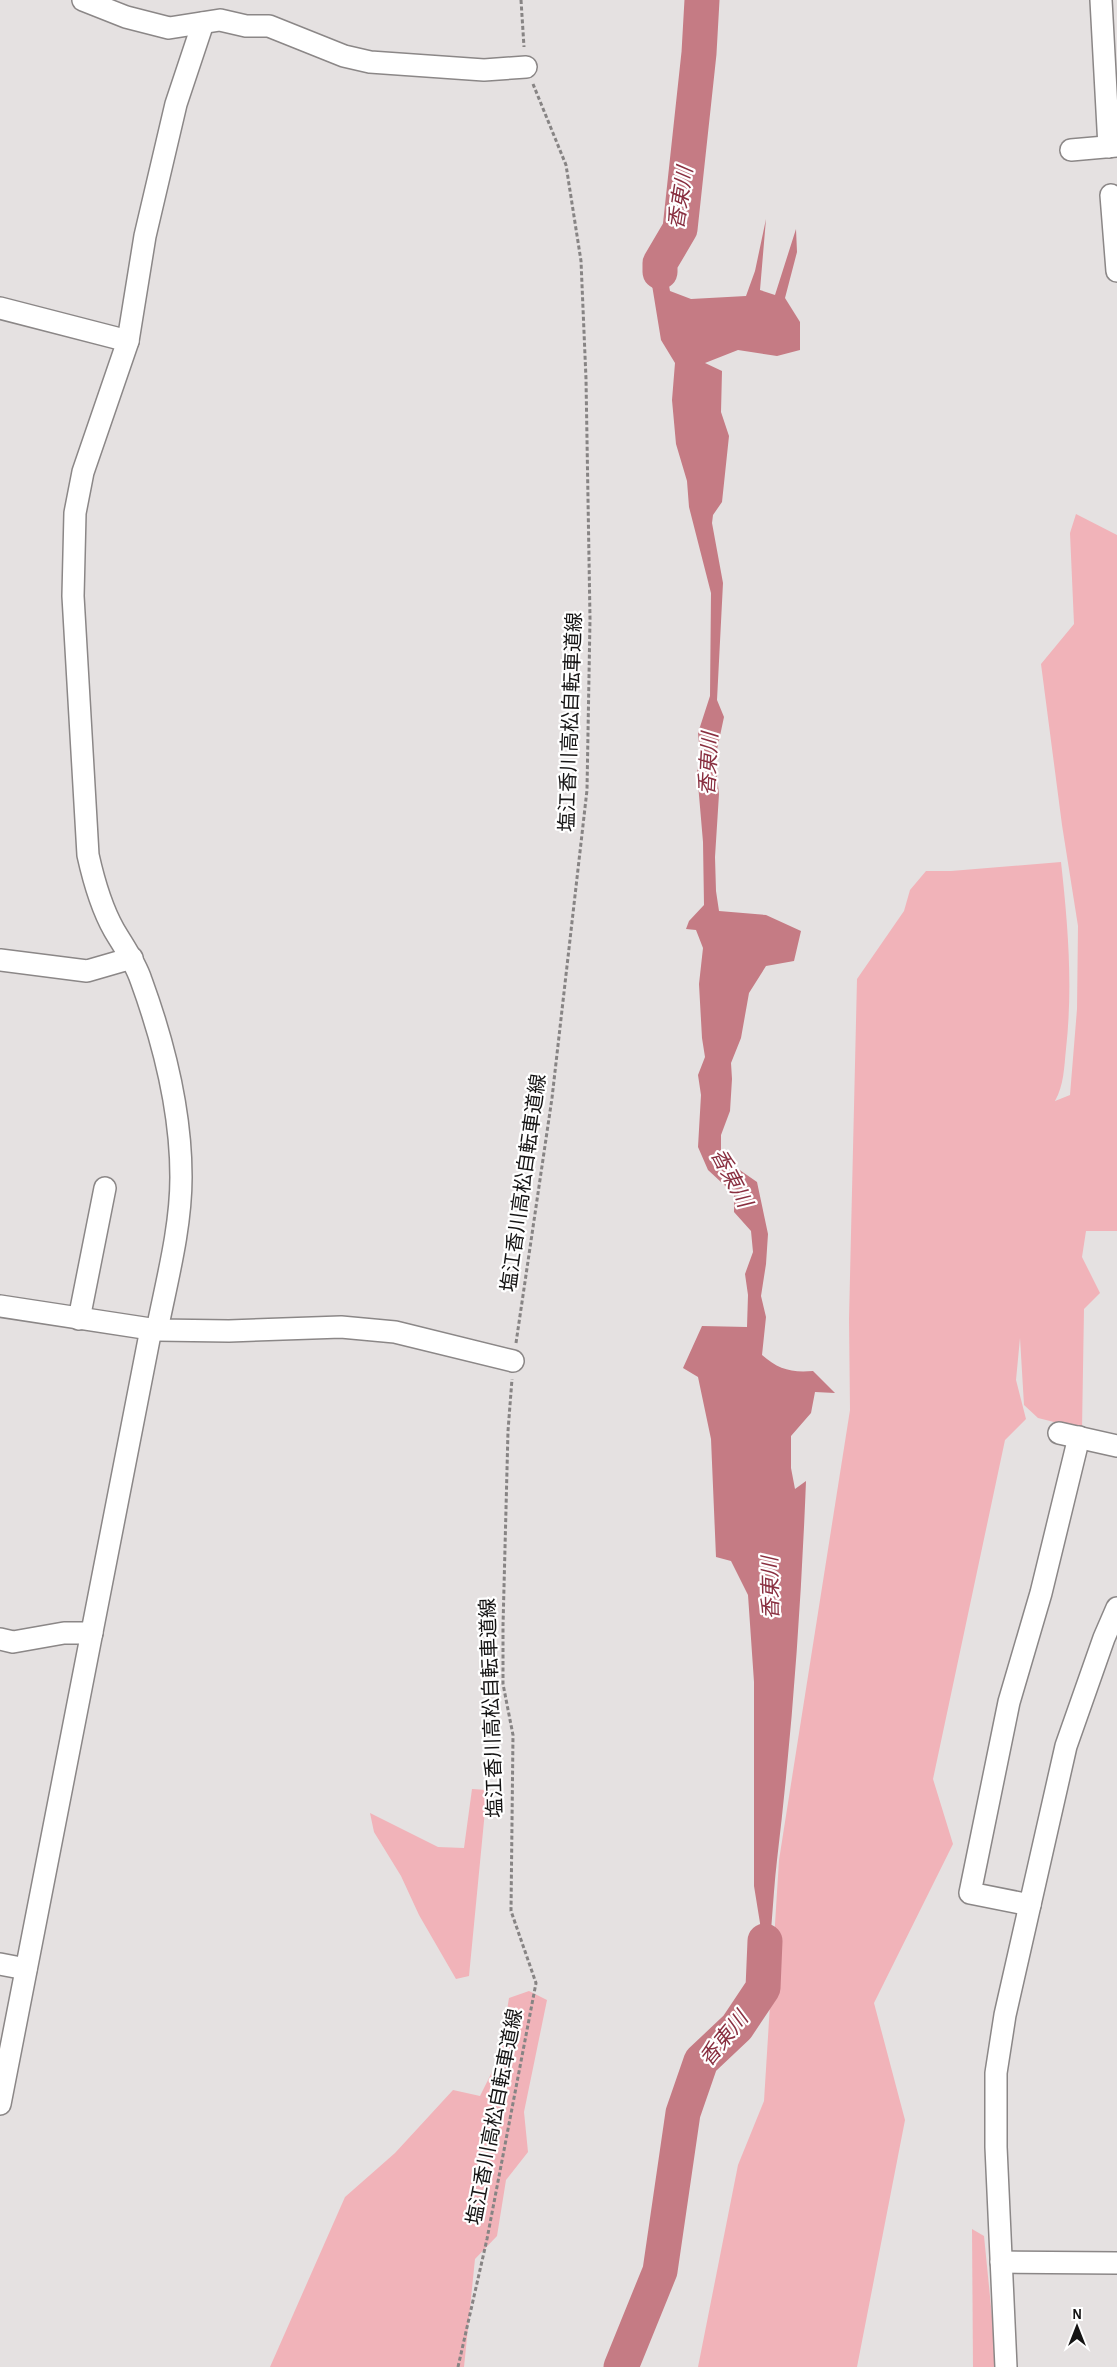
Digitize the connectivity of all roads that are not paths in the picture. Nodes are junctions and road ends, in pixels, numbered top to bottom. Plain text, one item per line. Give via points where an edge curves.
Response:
1 (1101, 0) edge
2 (88, 1) edge
3 (202, 23) junction
4 (526, 68) road end
5 (1113, 147) edge
6 (1071, 150) dead end
7 (1111, 196) dead end
8 (1116, 243) edge
9 (1117, 271) edge
10 (0, 308) edge
11 (128, 341) junction
12 (132, 958) junction
13 (0, 960) edge
14 (104, 1188) dead end
15 (0, 1306) edge
16 (79, 1318) junction
17 (154, 1330) junction
18 (513, 1361) road end
19 (1117, 1446) edge
20 (1117, 1608) edge
21 (92, 1633) junction
22 (0, 1639) edge
23 (1030, 1905) junction
24 (0, 1964) edge
25 (26, 1969) junction
26 (0, 2104) edge
27 (1001, 2262) junction
28 (1117, 2263) edge
29 (1006, 2367) edge

1 - 5 street
2 - 3 street via 126,17 169,28
3 - 4 street via 220,20 246,26 269,26 344,56 370,62 484,70
3 - 11 street via 174,113 145,236
5 - 6 street
7 - 8 street
8 - 9 street
10 - 11 street
11 - 12 street via 78,492 73,596 88,855 94,885 114,930
12 - 13 street via 87,971
12 - 17 street via 165,1057 178,1132 181,1177 180,1203
14 - 16 street
15 - 16 street
16 - 17 street
17 - 18 street via 341,1327 395,1332
17 - 21 street
19 - 23 street via 1069,1435 1041,1593 1010,1702 970,1893
20 - 23 street via 1066,1746
21 - 22 street via 64,1633 13,1642
21 - 25 street
23 - 27 street via 1005,2014 996,2073
24 - 25 street
25 - 26 street
27 - 28 street
27 - 29 street

